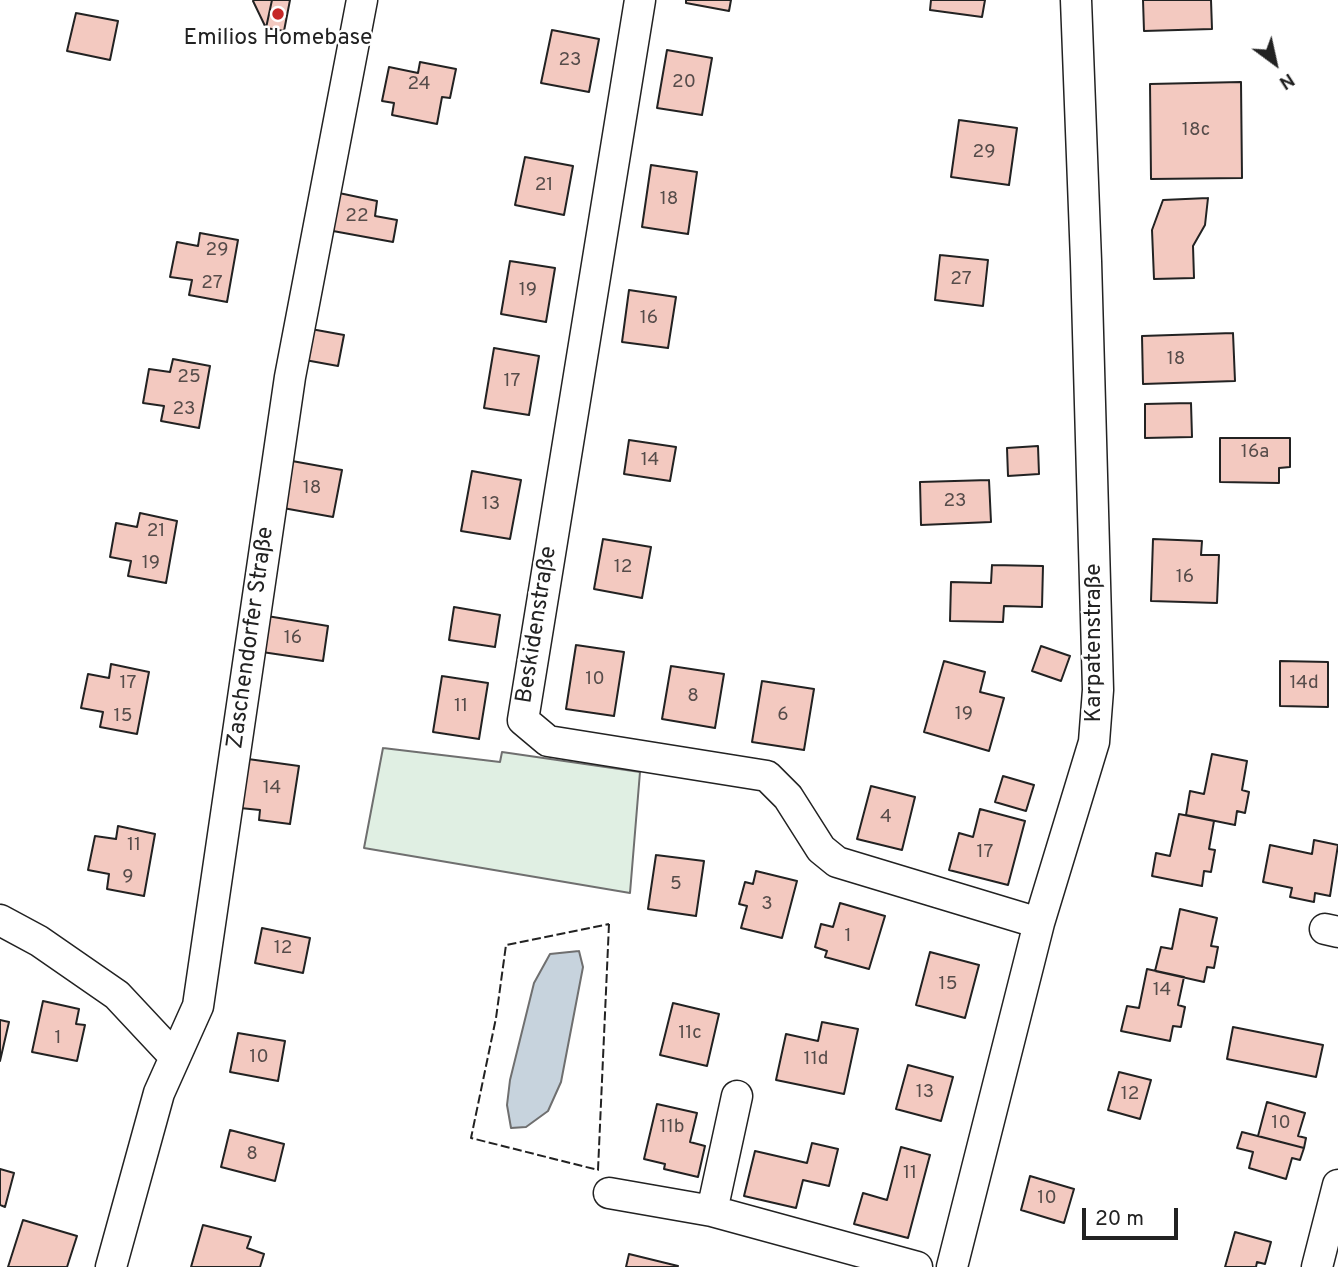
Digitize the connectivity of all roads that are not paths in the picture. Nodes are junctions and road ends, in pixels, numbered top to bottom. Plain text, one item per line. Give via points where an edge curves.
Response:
1 (362, 0) edge
2 (640, 0) edge
3 (1076, 0) edge
4 (0, 920) edge
5 (1039, 923) junction
6 (175, 1057) junction
7 (737, 1096) dead end
8 (1338, 1185) edge
9 (609, 1193) dead end
10 (712, 1211) junction
11 (111, 1267) edge
12 (918, 1267) edge
13 (952, 1267) edge
14 (1317, 1267) edge

1 - 6 street, Zaschendorfer Straße via 290,377 198,1006
2 - 5 street, Beskidenstraße via 523,720 548,741 767,776 788,797 821,849 837,862
3 - 5 street, Karpatenstraße via 1098,690 1094,742
4 - 6 street via 117,995
5 - 13 street, Karpatenstraße
6 - 11 street, Zaschendorfer Straße via 159,1093
7 - 10 street
8 - 14 street
9 - 10 street
10 - 12 street

